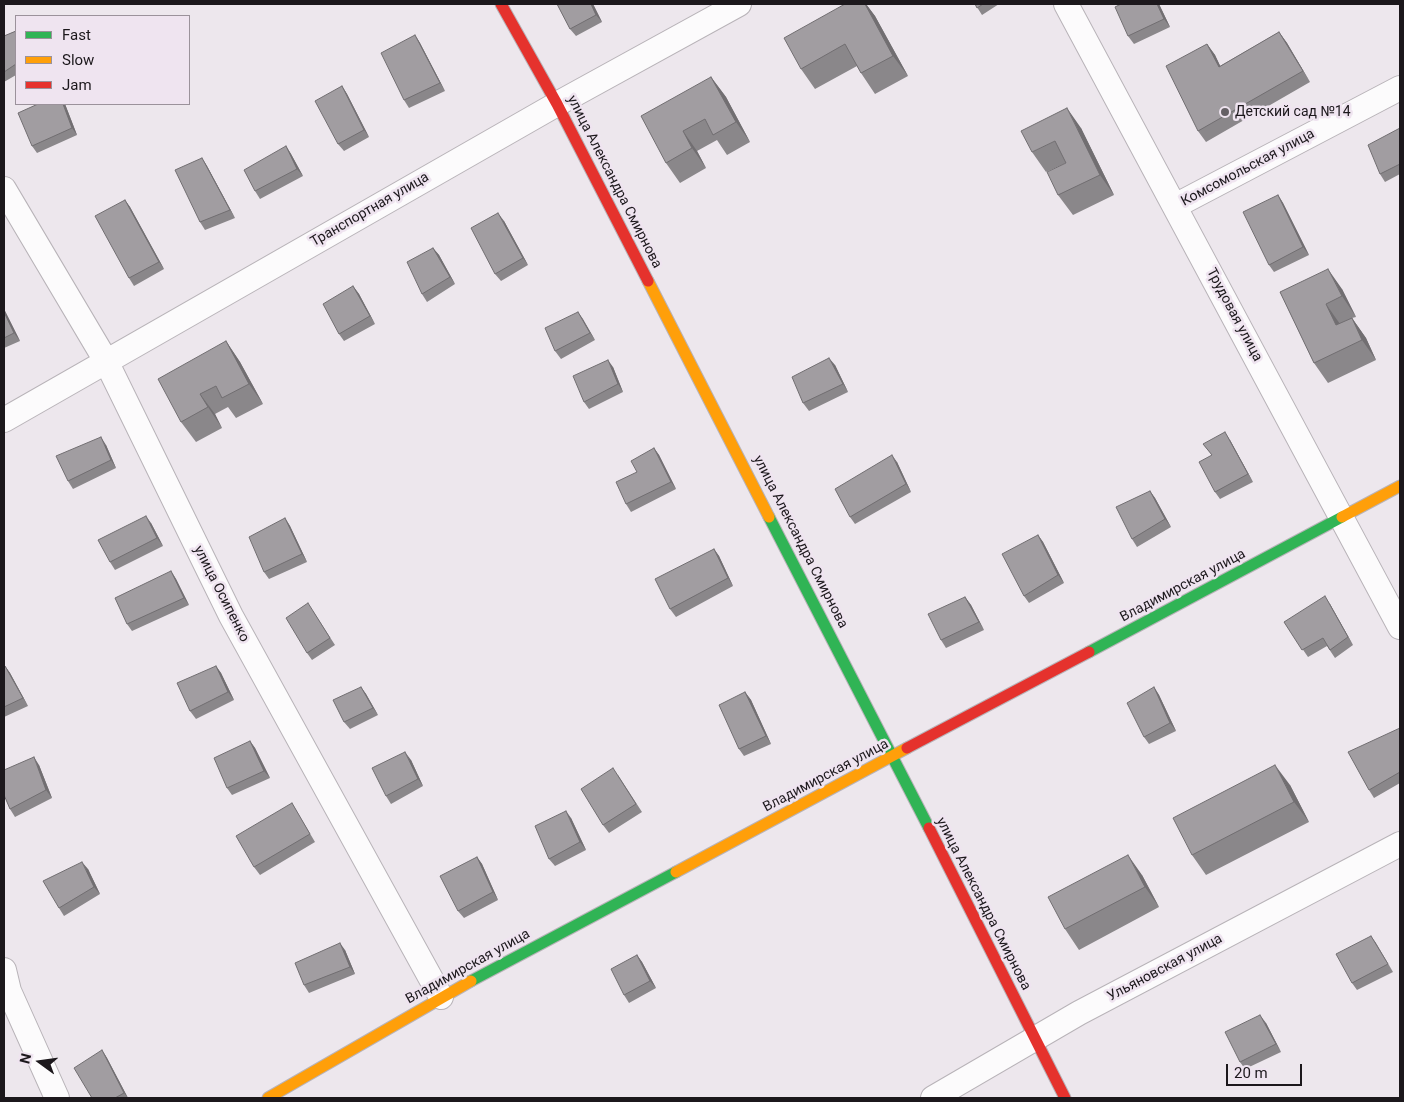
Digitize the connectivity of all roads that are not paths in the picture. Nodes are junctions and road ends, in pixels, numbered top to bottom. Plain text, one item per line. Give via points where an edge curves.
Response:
1 (501, 4) edge
2 (739, 4) edge
3 (1066, 4) edge
4 (1400, 88) edge
5 (557, 104) junction
6 (4, 189) edge
7 (1175, 206) junction
8 (106, 361) junction
9 (4, 420) edge
10 (1400, 486) edge
11 (1343, 517) junction
12 (1400, 626) edge
13 (893, 758) junction
14 (1400, 844) edge
15 (4, 970) edge
16 (441, 997) junction
17 (1034, 1039) junction
18 (57, 1098) edge
19 (268, 1098) edge
20 (933, 1098) edge
21 (1065, 1098) edge

1 - 5 street, улица Александра Смирнова
2 - 5 street, Транспортная улица
3 - 7 street, Трудовая улица
4 - 7 street, Комсомольская улица
5 - 8 street, Транспортная улица
5 - 13 street, улица Александра Смирнова
6 - 8 street, улица Осипенко
7 - 11 street, Трудовая улица
8 - 9 street, Транспортная улица
8 - 16 street, улица Осипенко via 231,616
10 - 11 street, Владимирская улица
11 - 12 street, Трудовая улица
11 - 13 street, Владимирская улица
13 - 16 street, Владимирская улица
13 - 17 street, улица Александра Смирнова
14 - 17 street, Ульяновская улица
15 - 18 street
16 - 19 street, Владимирская улица
17 - 20 street, Ульяновская улица
17 - 21 street, улица Александра Смирнова

